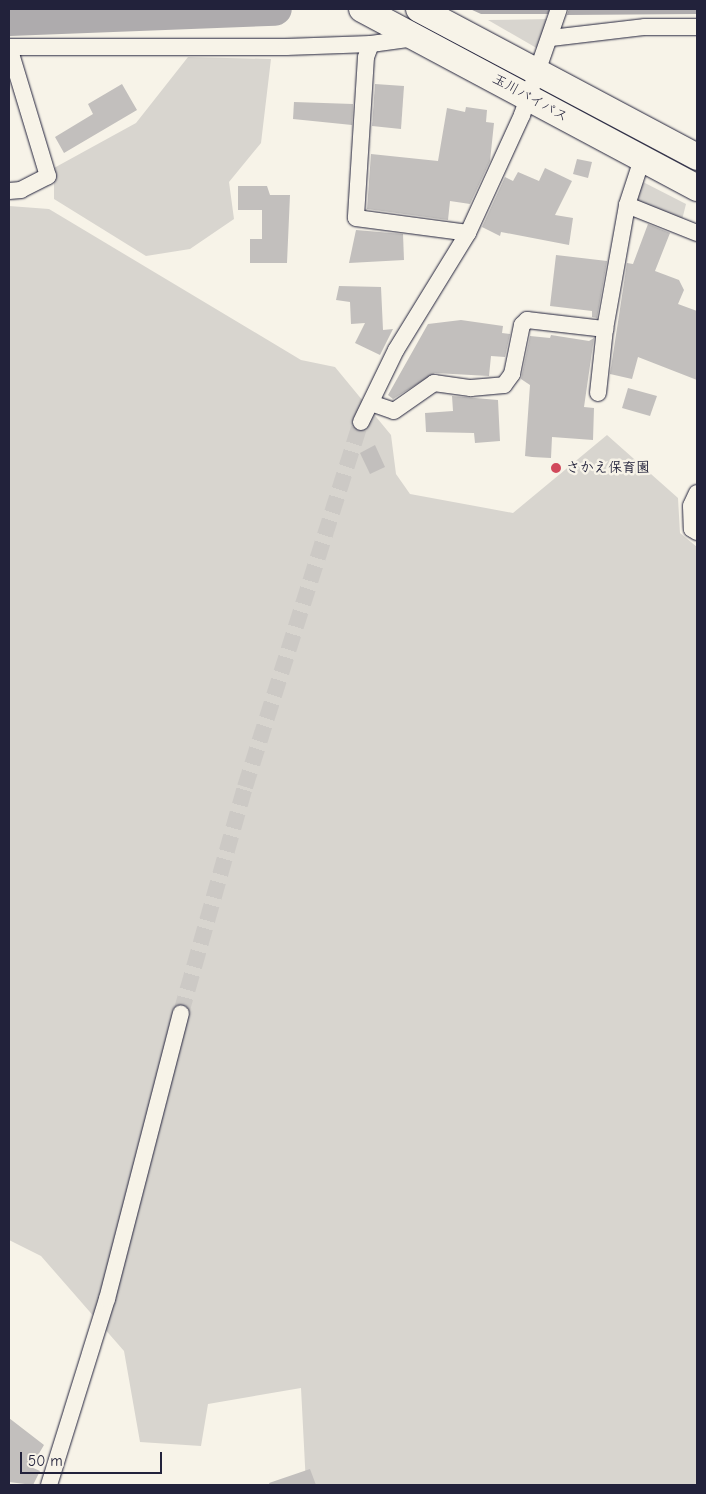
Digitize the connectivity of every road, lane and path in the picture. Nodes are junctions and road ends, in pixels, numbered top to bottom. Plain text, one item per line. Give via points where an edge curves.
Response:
1 (362, 9) edge
2 (419, 9) edge
3 (559, 9) edge
4 (697, 28) edge
5 (418, 38) junction
6 (551, 38) junction
7 (371, 44) junction
8 (9, 47) edge
9 (540, 70) junction
10 (529, 98) junction
11 (697, 157) edge
12 (642, 160) junction
13 (697, 188) edge
14 (9, 191) edge
15 (627, 205) junction
16 (468, 233) junction
17 (697, 233) edge
18 (605, 329) junction
19 (598, 393) dead end
20 (370, 403) junction
21 (361, 422) tunnel mouth
22 (697, 492) edge
23 (697, 532) edge
24 (181, 1013) tunnel mouth
25 (49, 1485) edge

1 - 5 highway, 玉川バイパス
2 - 9 highway, 玉川バイパス
3 - 6 street
4 - 6 street via 645,27
5 - 7 street
5 - 10 highway, 玉川バイパス
6 - 9 street
7 - 8 street
7 - 16 street via 366,57 356,218
8 - 14 street via 48,176 21,190
9 - 10 street
9 - 11 highway, 玉川バイパス
10 - 12 highway, 玉川バイパス
10 - 16 street
12 - 13 highway, 玉川バイパス
12 - 15 street
15 - 17 street
15 - 18 street
16 - 20 street via 396,350
18 - 19 street
18 - 20 street via 527,320 522,325 512,374 504,385 471,388 434,383 394,410
20 - 21 street
22 - 23 street via 692,506 692,529
24 - 25 street via 107,1299

